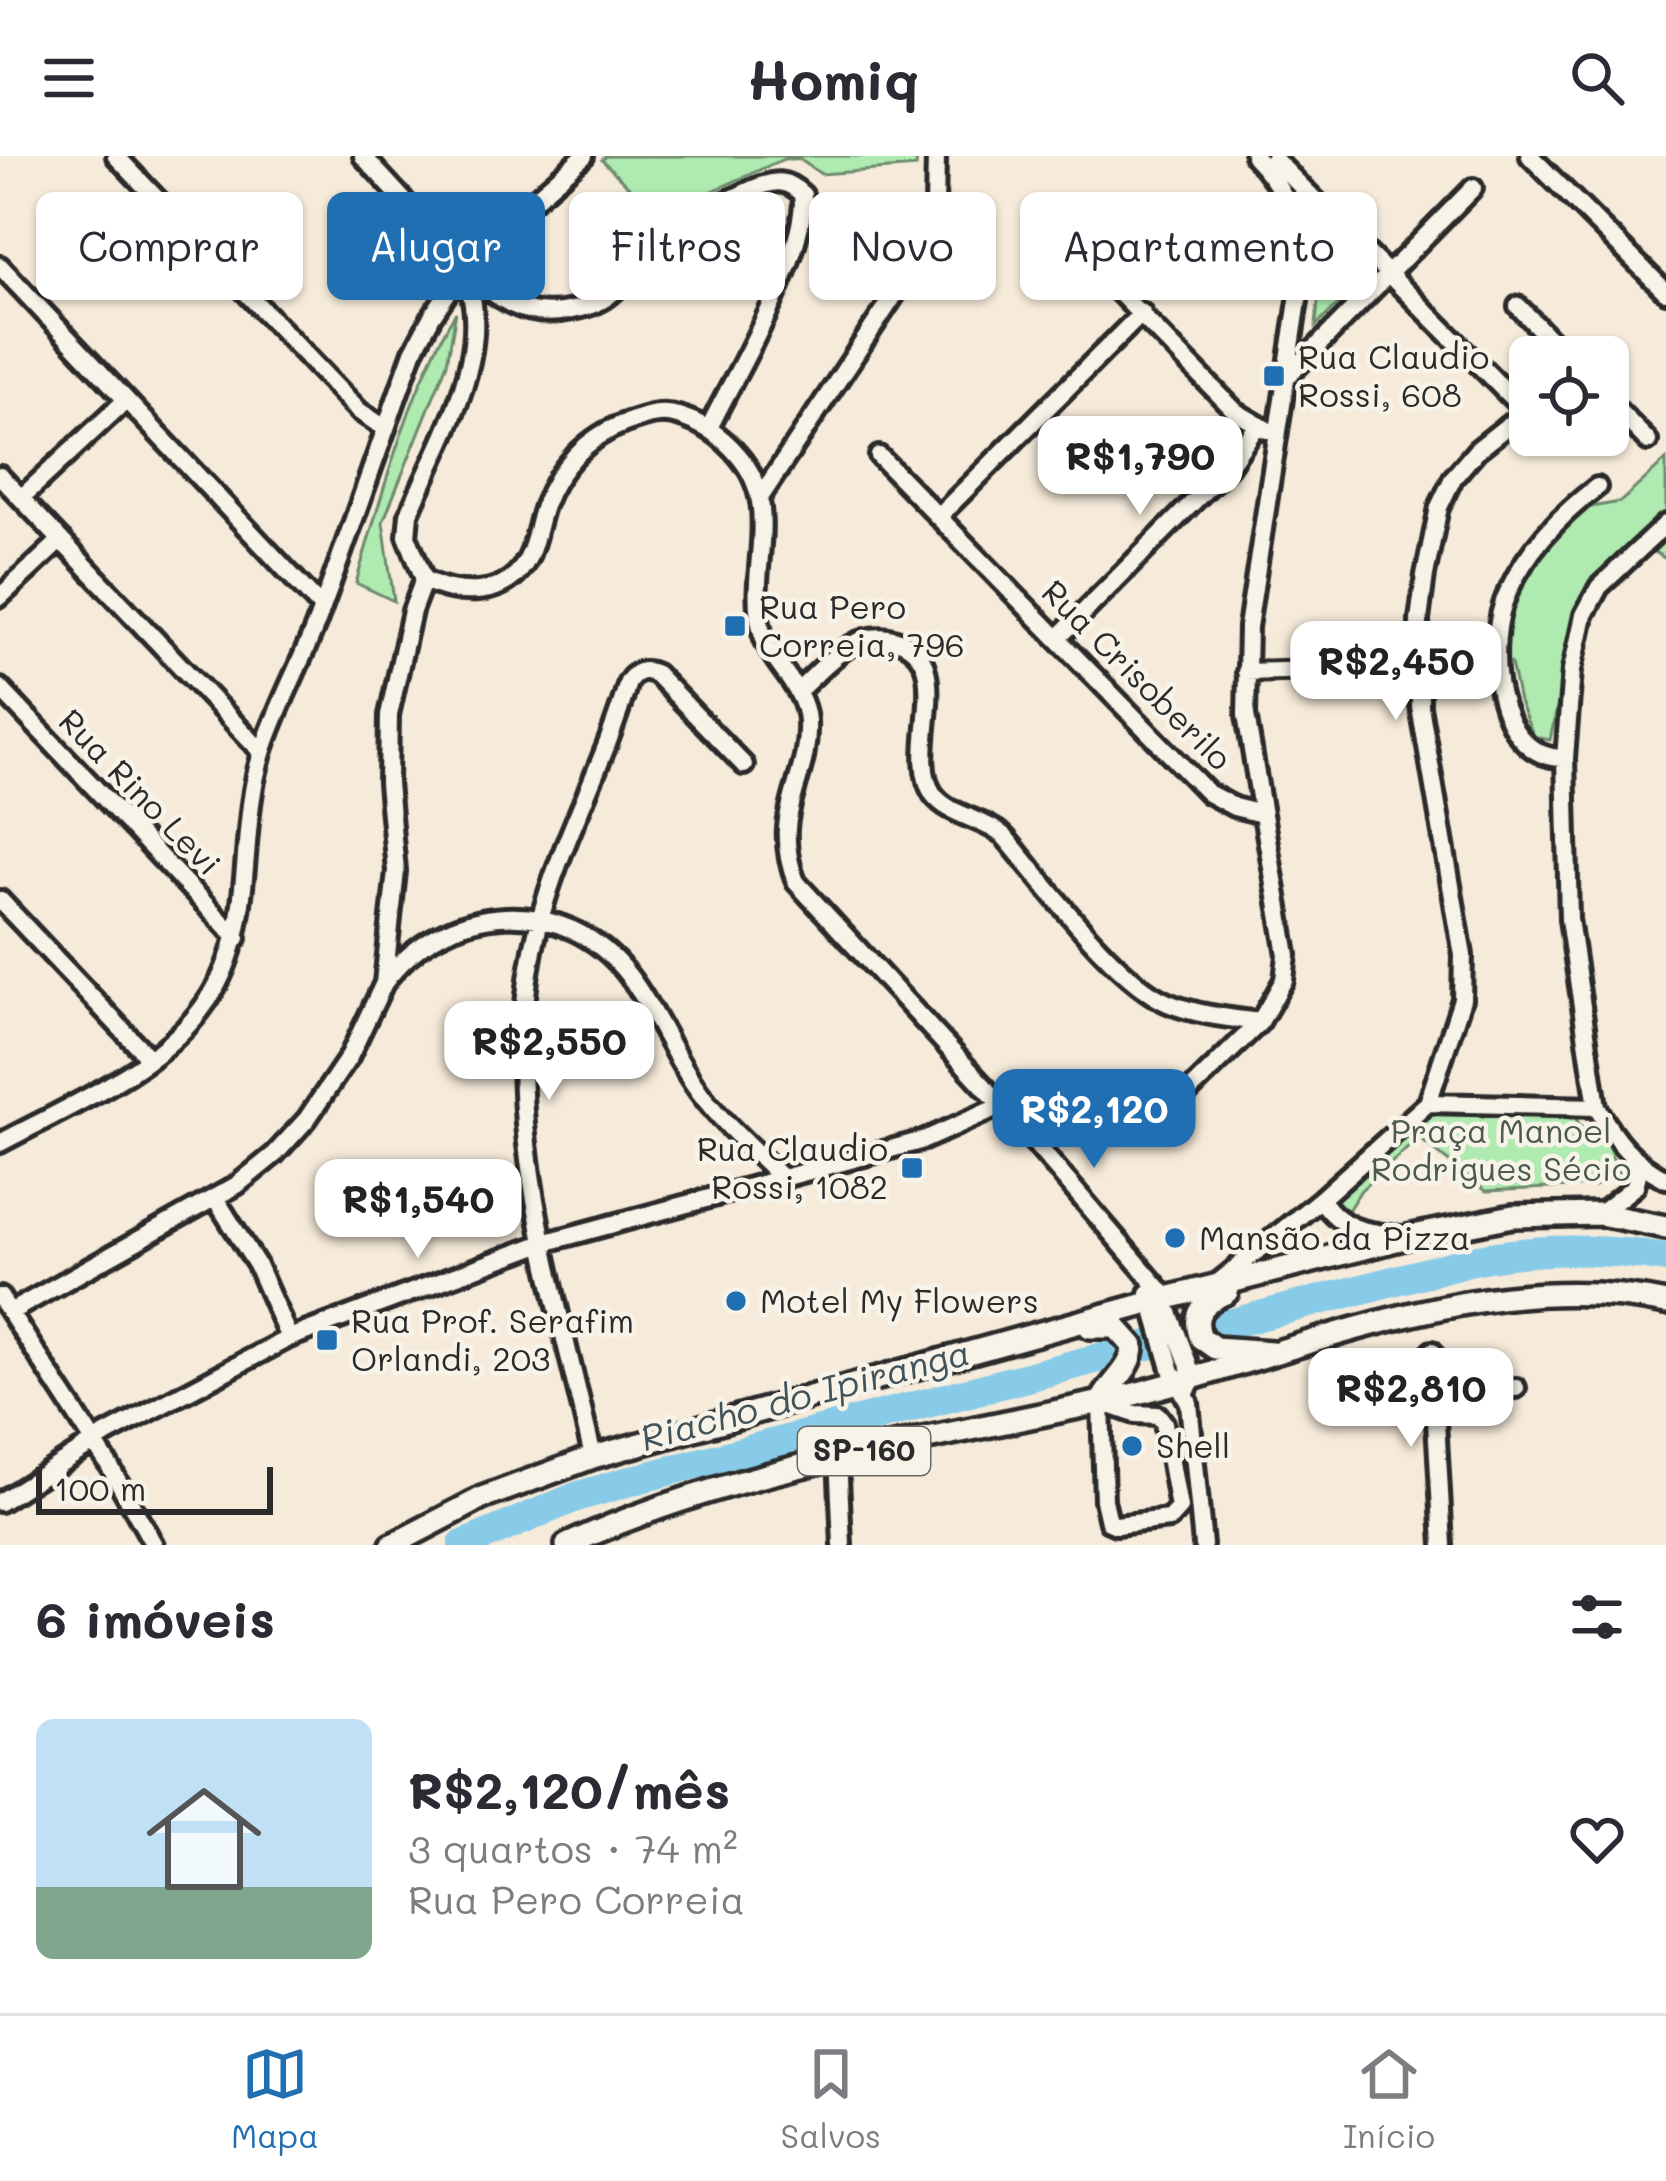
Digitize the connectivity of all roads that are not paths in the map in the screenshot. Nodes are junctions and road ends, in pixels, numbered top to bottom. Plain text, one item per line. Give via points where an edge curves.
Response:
1 (116, 156) edge
2 (363, 156) edge
3 (584, 156) edge
4 (936, 156) edge
5 (1529, 156) edge
6 (1267, 160) edge
7 (1473, 188) dead end
8 (395, 192) edge
9 (541, 192) edge
10 (0, 266) edge
11 (1390, 275) junction
12 (1666, 292) edge
13 (444, 300) edge
14 (472, 300) edge
15 (503, 300) edge
16 (1129, 300) edge
17 (1518, 306) dead end
18 (1142, 313) junction
19 (1547, 336) edge
20 (1289, 375) junction
21 (1509, 391) edge
22 (126, 400) junction
23 (1629, 422) edge
24 (1257, 426) junction
25 (1509, 426) edge
26 (709, 428) junction
27 (386, 429) junction
28 (1279, 435) junction
29 (1648, 441) dead end
30 (879, 456) dead end
31 (0, 476) edge
32 (1597, 487) dead end
33 (761, 496) junction
34 (21, 498) junction
35 (938, 517) junction
36 (1662, 534) edge
37 (61, 540) junction
38 (424, 579) junction
39 (0, 597) edge
40 (322, 608) junction
41 (1058, 637) junction
42 (1417, 667) junction
43 (1246, 671) junction
44 (0, 688) edge
45 (798, 692) junction
46 (262, 752) junction
47 (1565, 758) junction
48 (744, 765) dead end
49 (1262, 814) junction
50 (0, 900) edge
51 (540, 921) junction
52 (237, 938) junction
53 (384, 983) junction
54 (1260, 1022) junction
55 (150, 1059) junction
56 (1427, 1103) junction
57 (1001, 1104) junction
58 (1597, 1107) junction
59 (4, 1137) edge
60 (1640, 1166) junction
61 (1666, 1179) edge
62 (784, 1180) junction
63 (215, 1198) junction
64 (1321, 1199) junction
65 (1600, 1214) junction
66 (1666, 1227) edge
67 (1408, 1237) junction
68 (543, 1243) junction
69 (1210, 1294) junction
70 (1159, 1303) junction
71 (1666, 1303) edge
72 (6, 1304) edge
73 (1069, 1328) junction
74 (289, 1338) junction
75 (1432, 1351) dead end
76 (1282, 1353) junction
77 (1183, 1378) junction
78 (1516, 1388) dead end
79 (1434, 1391) junction
80 (1101, 1402) junction
81 (94, 1442) junction
82 (838, 1456) junction
83 (593, 1457) junction
84 (0, 1502) edge
85 (154, 1545) edge
86 (392, 1545) edge
87 (567, 1545) edge
88 (842, 1545) edge
89 (1202, 1545) edge
90 (1443, 1545) edge

1 - 27 street via 358,411
2 - 8 street
3 - 9 street
4 - 33 street via 925,250
5 - 12 street
6 - 11 street
6 - 20 street via 1303,245
7 - 11 street
10 - 22 street
11 - 20 street
11 - 21 street
13 - 27 street via 413,352
14 - 38 street via 471,362 406,536
15 - 26 street via 550,314 591,306 696,217 762,185 791,183 803,207 791,259
16 - 18 street
17 - 19 street
18 - 24 street
18 - 35 street
20 - 28 street
22 - 34 street
22 - 40 street
23 - 29 street
24 - 28 street
24 - 41 street via 1229,466
25 - 42 street via 1465,463 1444,495 1425,575
26 - 33 street via 746,464
26 - 38 street via 668,413 603,433 564,468 528,560 507,582 465,592
27 - 40 street
28 - 43 street
30 - 35 street, Rua Crisoberilo
31 - 34 street
32 - 47 street via 1523,563 1496,635 1495,666 1511,724 1526,747
33 - 45 street via 761,632
34 - 37 street
35 - 41 street, Rua Crisoberilo
36 - 47 street via 1609,574 1584,615
37 - 39 street
37 - 46 street
38 - 53 street via 389,715 396,871
40 - 46 street
41 - 49 street, Rua Crisoberilo via 1208,793
42 - 43 street
42 - 56 street via 1463,955 1462,999
43 - 49 street
44 - 52 street, Rua Rino Levi
45 - 54 street via 870,636 911,647 928,676 923,765 936,798 1004,836 1153,996
45 - 57 street via 806,739 785,835 796,882
46 - 52 street
47 - 58 street via 1569,919
48 - 51 street via 656,674 635,674
49 - 54 street via 1287,955 1284,980
50 - 55 street
51 - 53 street via 489,917 437,933
51 - 62 street via 611,956 704,1098
51 - 68 street via 521,1046 526,1156
52 - 55 street via 209,998
53 - 63 street via 349,1058 307,1119
54 - 57 street via 1207,1078 1153,1113 1048,1089
55 - 59 street
56 - 58 street
56 - 64 street
57 - 62 street via 924,1140
57 - 70 street via 1146,1274
58 - 60 street
60 - 61 street
60 - 65 street via 1635,1186
62 - 68 street
63 - 72 street
63 - 74 street
64 - 67 street via 1354,1230
64 - 69 street
65 - 66 main road
65 - 67 main road via 1513,1216
67 - 69 main road
68 - 74 street
68 - 83 street
69 - 70 main road, SP-160
69 - 76 main road via 1196,1318 1205,1343
70 - 73 main road, SP-160
70 - 77 street
71 - 76 main road, SP-160 via 1562,1290 1483,1297
72 - 81 street
73 - 80 main road via 1116,1327 1133,1346
73 - 83 main road, SP-160
74 - 81 street
75 - 79 street
76 - 77 main road, SP-160
77 - 80 main road, SP-160
77 - 89 street
78 - 79 street
79 - 90 street
80 - 80 street via 1164,1423 1179,1508 1169,1519 1109,1522
80 - 82 main road, SP-160
81 - 84 street
81 - 85 street
82 - 87 main road, SP-160 via 631,1516
82 - 88 street
83 - 86 main road, SP-160 via 482,1498

